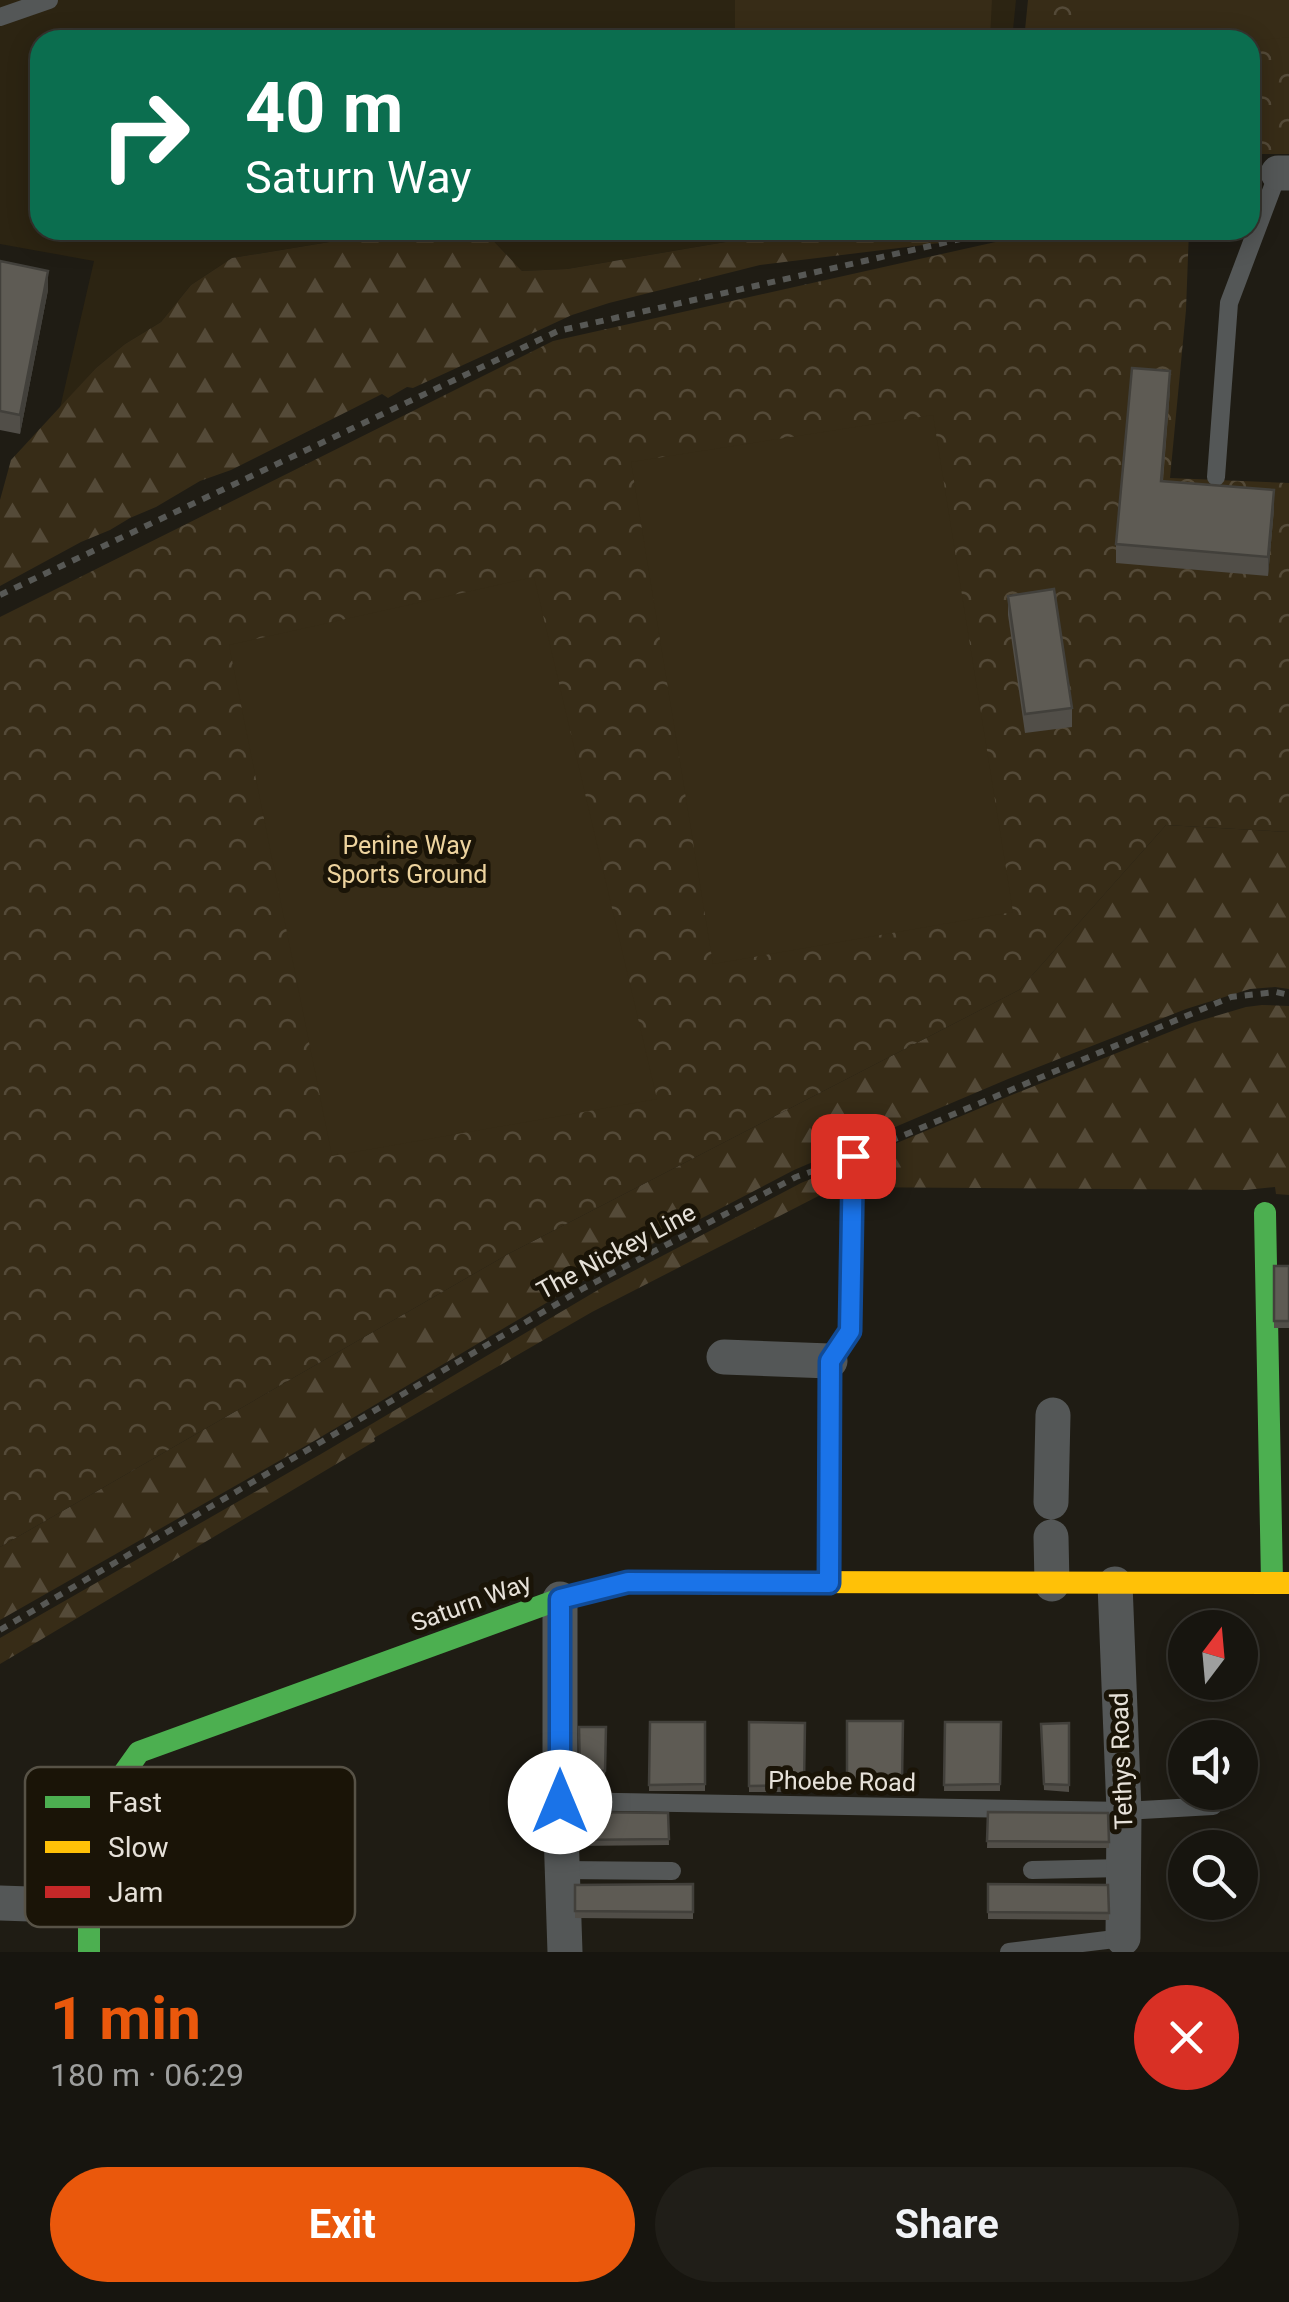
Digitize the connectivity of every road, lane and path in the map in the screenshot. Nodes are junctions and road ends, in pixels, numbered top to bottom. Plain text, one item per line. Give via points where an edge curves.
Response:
1 (48, 0) edge
2 (0, 17) edge
3 (1284, 173) edge
4 (1260, 230) edge
5 (956, 240) edge
6 (1256, 240) edge
7 (1216, 477) dead end
8 (0, 596) edge
9 (1289, 995) edge
10 (853, 1156) junction
11 (1265, 1213) dead end
12 (1279, 1355) edge
13 (724, 1358) dead end
14 (830, 1361) junction
15 (1053, 1416) dead end
16 (829, 1583) junction
17 (1280, 1583) edge
18 (1052, 1584) junction
19 (1115, 1584) junction
20 (560, 1599) junction
21 (0, 1630) edge
22 (128, 1767) edge
23 (560, 1802) junction
24 (1168, 1808) edge
25 (1124, 1810) junction
26 (1123, 1868) junction
27 (562, 1870) junction
28 (1032, 1870) dead end
29 (672, 1871) dead end
30 (0, 1903) edge
31 (25, 1904) edge
32 (1123, 1938) joint
33 (565, 1952) edge
34 (1009, 1952) edge

1 - 2 lane
3 - 4 lane
5 - 8 path via 558,331
6 - 7 lane via 1229,303
9 - 10 path, The Nickey Line via 1231,997
10 - 14 street via 850,1331
10 - 21 path, The Nickey Line via 796,1177 584,1288
11 - 12 street
12 - 17 street
13 - 14 street
14 - 16 street
15 - 18 street
16 - 18 street, Saturn Way
16 - 20 street, Saturn Way via 628,1582
17 - 19 street, Saturn Way
18 - 19 street, Saturn Way
19 - 25 street, Tethys Road
20 - 22 street, Saturn Way via 139,1752
20 - 23 street
23 - 25 lane, Phoebe Road
23 - 27 street
24 - 25 lane, Phoebe Road
25 - 26 street, Tethys Road
26 - 28 lane
26 - 32 street, Tethys Road
27 - 29 lane
27 - 33 street
30 - 31 street
32 - 34 lane

